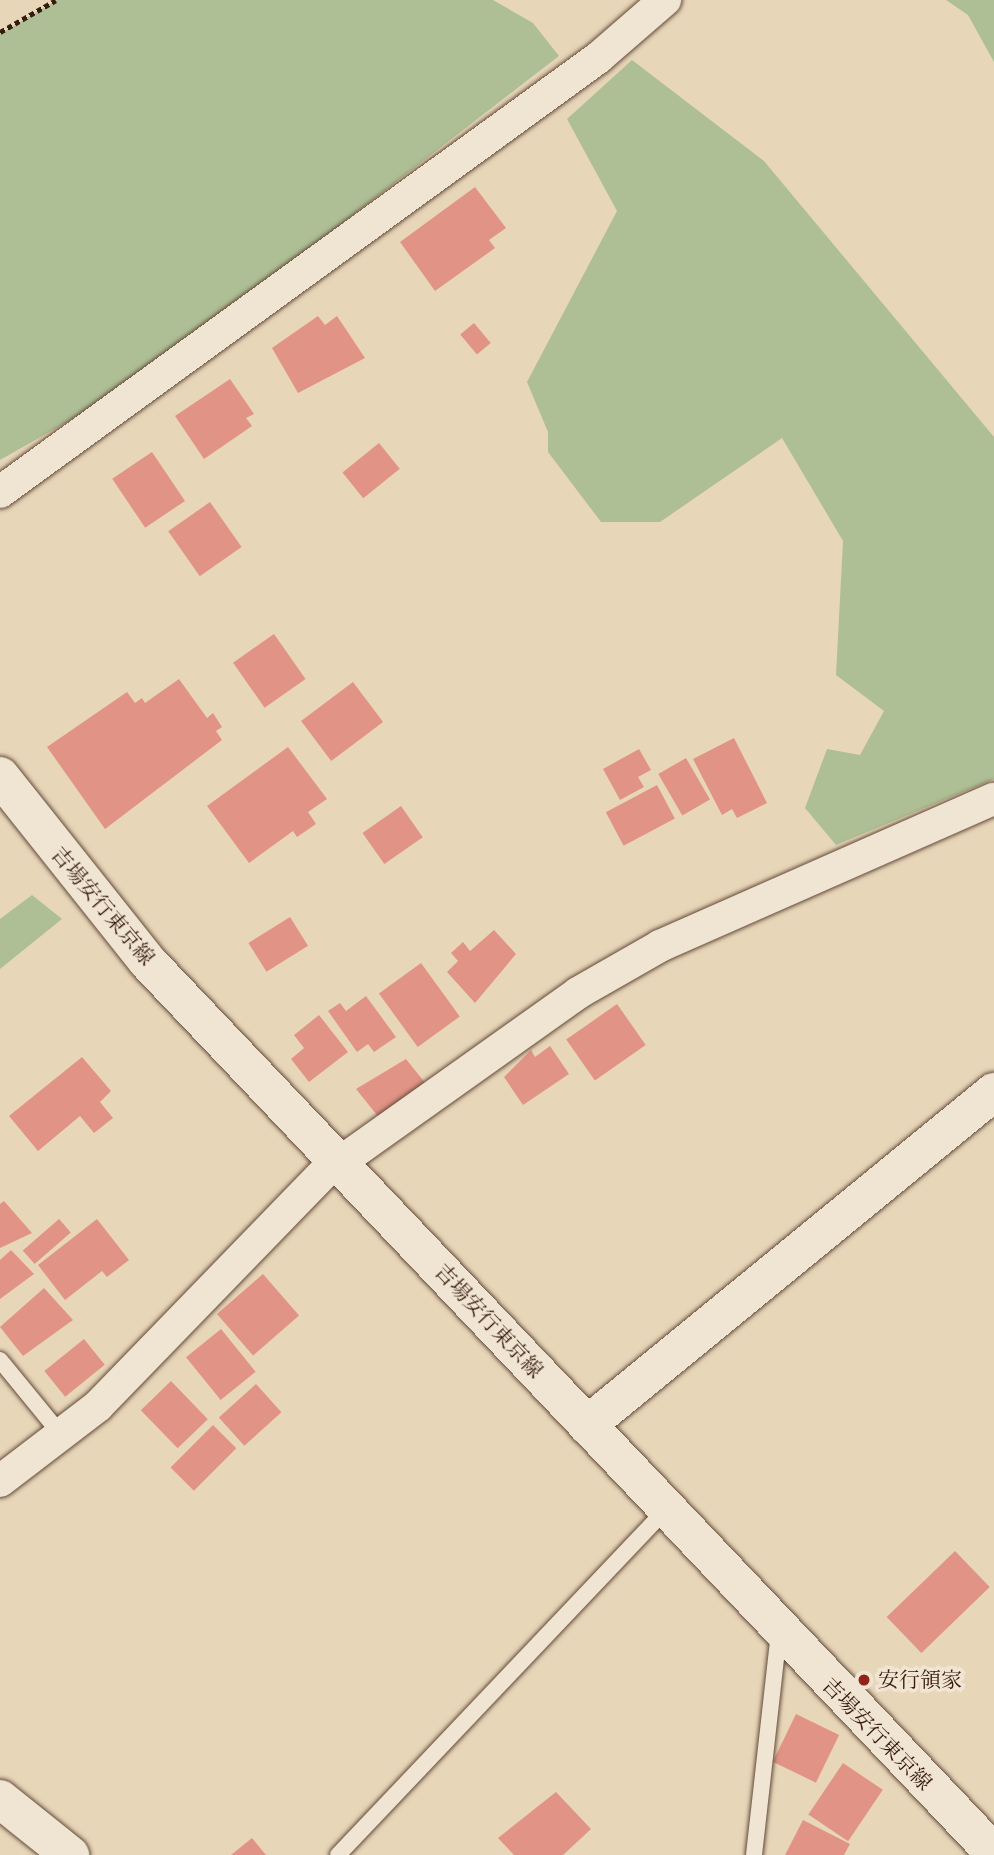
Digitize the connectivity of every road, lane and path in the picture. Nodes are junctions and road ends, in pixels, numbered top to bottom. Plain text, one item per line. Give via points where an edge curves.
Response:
1 (56, 0) edge
2 (665, 0) edge
3 (0, 32) edge
4 (0, 492) edge
5 (0, 776) edge
6 (994, 799) edge
7 (994, 1091) edge
8 (337, 1162) junction
9 (0, 1360) edge
10 (587, 1425) junction
11 (60, 1432) junction
12 (0, 1481) edge
13 (665, 1511) junction
14 (779, 1632) junction
15 (0, 1799) edge
16 (994, 1853) edge
17 (70, 1855) edge
18 (338, 1855) edge
19 (754, 1855) edge

1 - 3 path
2 - 4 street via 564,83
5 - 8 main road, 吉場安行東京線 via 147,961
6 - 8 street via 660,946 578,993
7 - 10 main road
8 - 10 main road, 吉場安行東京線
8 - 11 street via 159,1347 98,1406
9 - 11 lane
10 - 13 main road, 吉場安行東京線
11 - 12 street
13 - 14 main road, 吉場安行東京線
13 - 18 lane
14 - 16 main road, 吉場安行東京線
14 - 19 lane
15 - 17 main road

